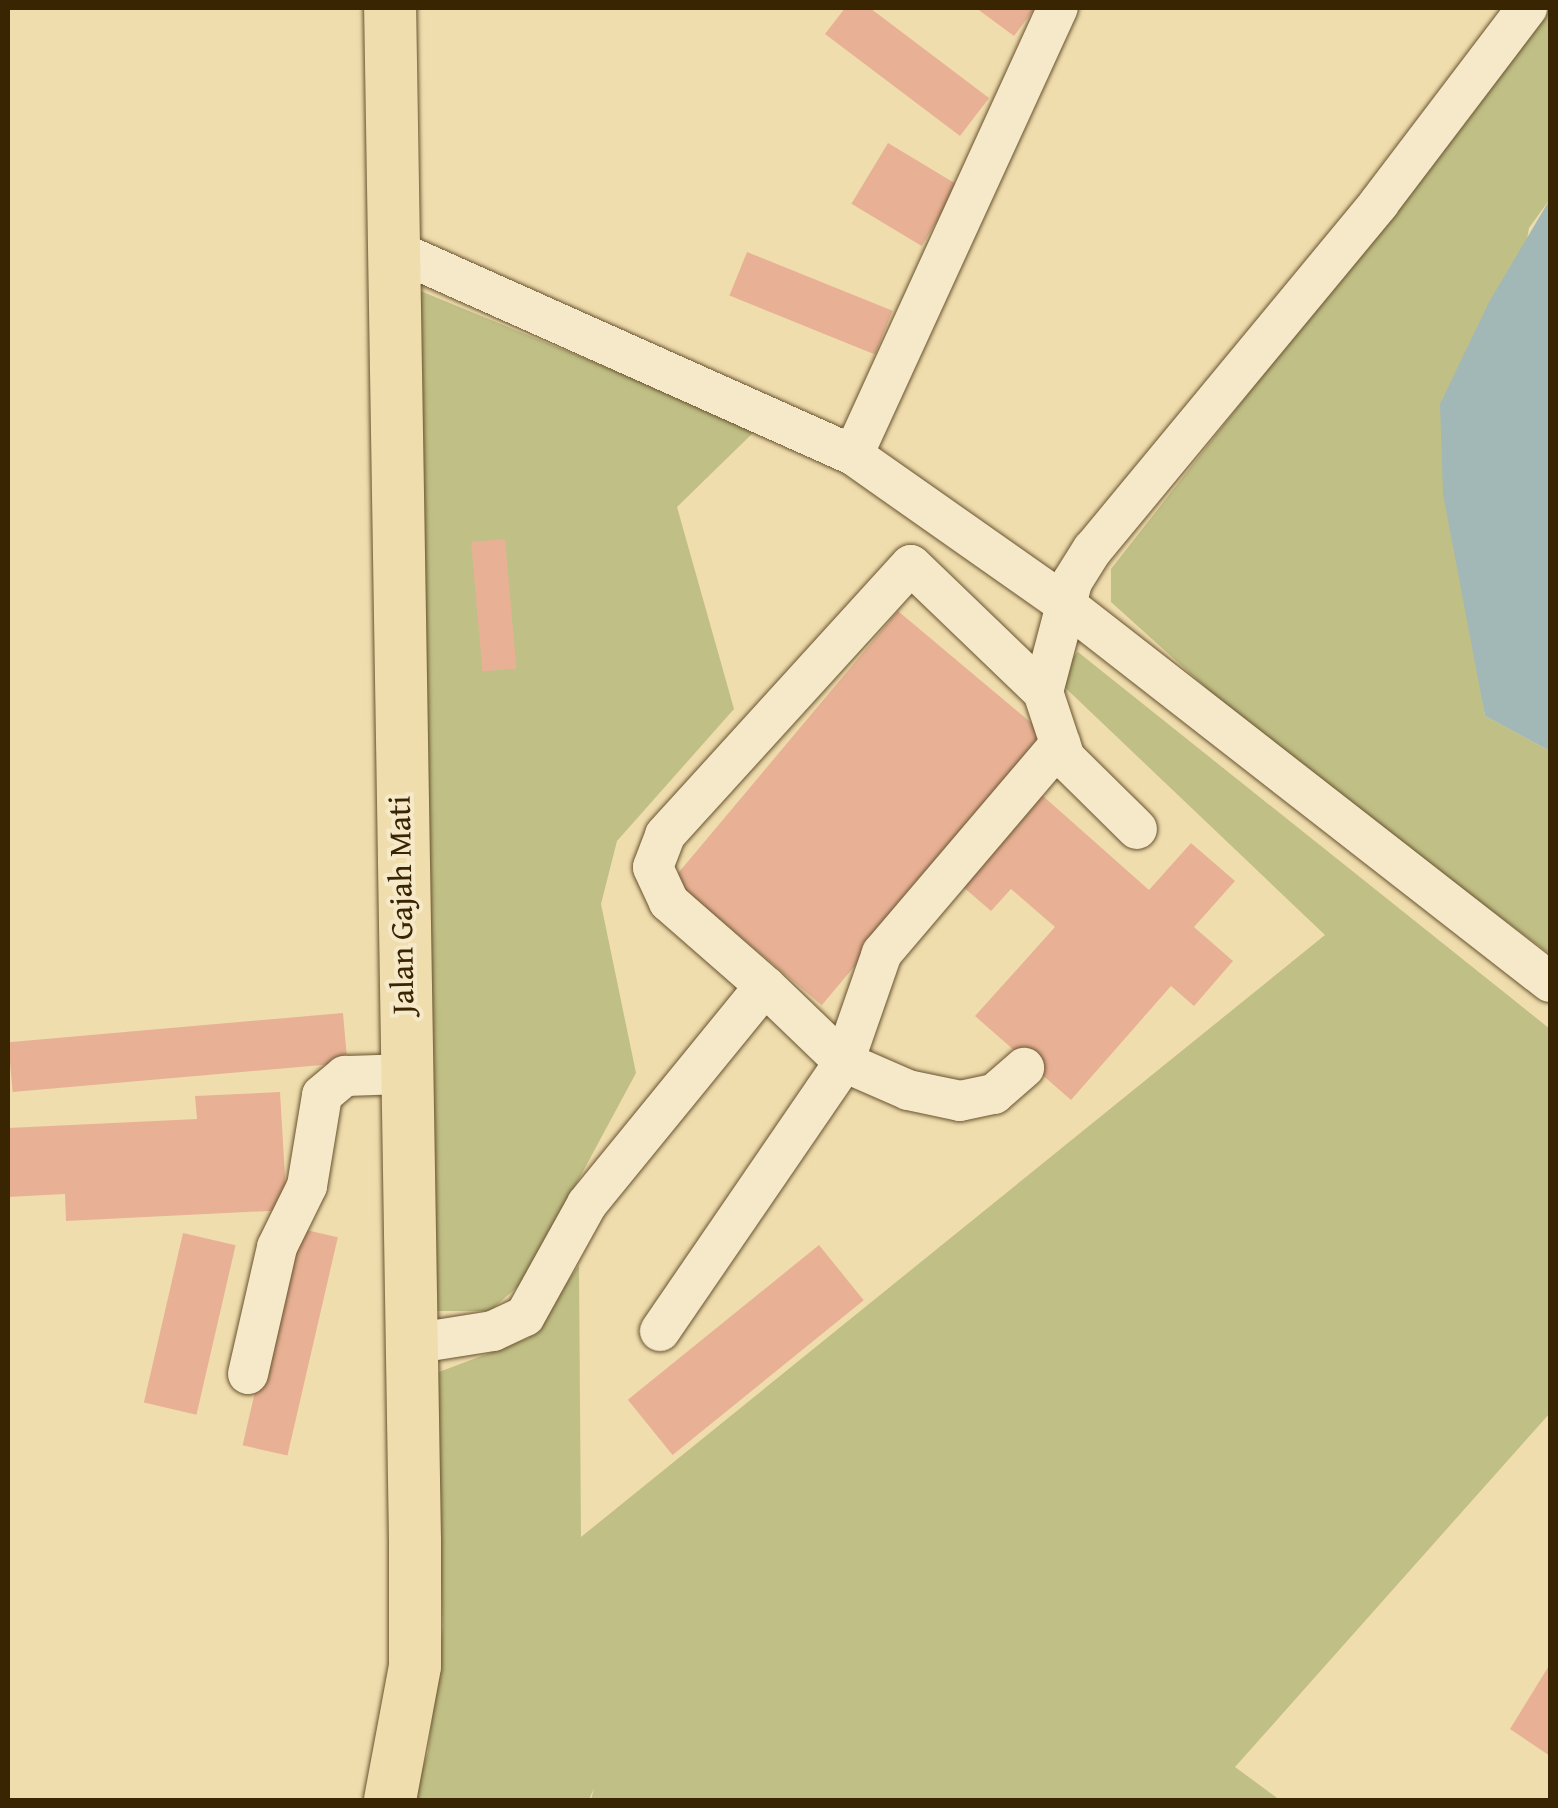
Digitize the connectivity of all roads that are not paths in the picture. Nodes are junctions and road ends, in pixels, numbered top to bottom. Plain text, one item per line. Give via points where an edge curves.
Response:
1 (390, 8) edge
2 (1058, 8) edge
3 (1526, 8) edge
4 (390, 248) junction
5 (853, 455) junction
6 (1065, 604) junction
7 (1043, 692) junction
8 (1060, 744) junction
9 (1137, 829) dead end
10 (1550, 982) edge
11 (766, 986) junction
12 (844, 1062) junction
13 (1024, 1068) dead end
14 (404, 1074) junction
15 (660, 1330) dead end
16 (410, 1344) junction
17 (248, 1374) dead end
18 (390, 1800) edge

1 - 4 main road, Jalan Gajah Mati
2 - 5 lane
3 - 6 lane via 1378,203 1093,549
4 - 5 lane
4 - 14 main road, Jalan Gajah Mati
5 - 6 lane
6 - 7 lane
6 - 10 lane
7 - 8 lane
7 - 11 lane via 911,566 666,835 653,867 669,902
8 - 9 lane via 1065,758
8 - 12 lane via 882,954
11 - 12 lane
11 - 16 lane via 587,1204 525,1316 493,1332
12 - 13 lane via 908,1090 960,1101 994,1094
12 - 15 lane
14 - 16 main road, Jalan Gajah Mati
14 - 17 lane via 345,1076 322,1096 307,1186 277,1247
16 - 18 main road, Jalan Gajah Mati via 415,1666

